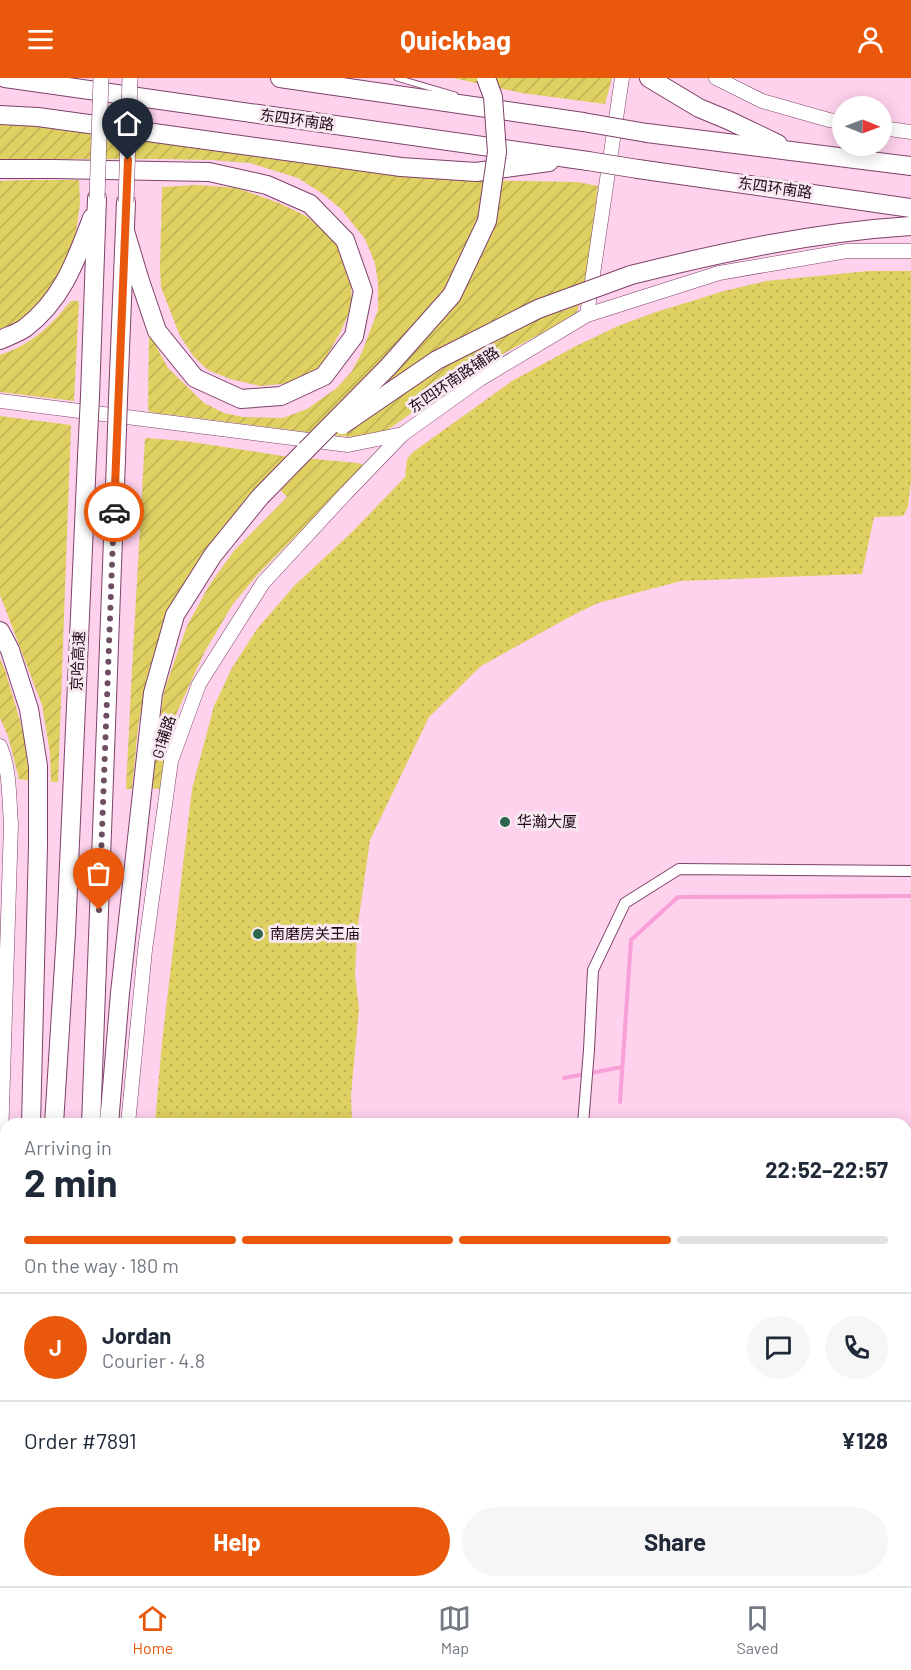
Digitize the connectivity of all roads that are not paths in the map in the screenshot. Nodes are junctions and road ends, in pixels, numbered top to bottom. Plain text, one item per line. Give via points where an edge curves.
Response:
1 (5, 78) edge
2 (101, 78) edge
3 (130, 78) edge
4 (280, 78) edge
5 (398, 78) edge
6 (486, 78) edge
7 (622, 78) edge
8 (649, 78) edge
9 (716, 78) edge
10 (508, 111) junction
11 (0, 115) edge
12 (832, 120) edge
13 (892, 129) edge
14 (911, 132) edge
15 (793, 151) junction
16 (579, 160) junction
17 (911, 166) edge
18 (0, 169) edge
19 (97, 202) junction
20 (126, 202) joint
21 (911, 208) edge
22 (911, 226) edge
23 (125, 231) junction
24 (911, 251) edge
25 (587, 315) junction
26 (0, 340) edge
27 (0, 401) edge
28 (403, 434) junction
29 (306, 450) junction
30 (0, 631) edge
31 (0, 746) edge
32 (911, 871) edge
33 (2, 1118) edge
34 (31, 1118) edge
35 (54, 1118) edge
36 (91, 1118) edge
37 (110, 1118) edge
38 (129, 1118) edge
39 (583, 1118) edge

1 - 16 highway, 东四环南路
2 - 19 main road, bridge
3 - 20 main road, bridge
4 - 10 highway
5 - 10 lane
6 - 29 highway, bridge via 493,97 497,152 487,221 452,295
7 - 25 street
8 - 15 highway via 699,108
9 - 12 street via 762,101
10 - 15 highway, bridge
11 - 16 highway via 400,167 476,172
13 - 14 street
15 - 17 highway
16 - 21 highway, 东四环南路, bridge
18 - 23 highway via 209,172 267,185 310,204 345,240 363,291 354,336 324,376 281,396 241,399 195,378 157,331
19 - 26 highway via 71,273 51,303 24,329
19 - 35 highway, 京哈高速, bridge via 66,933
20 - 23 highway, 京哈高速
22 - 29 highway, bridge via 800,239 714,255 630,275 538,309 437,360
23 - 36 highway, 京哈高速, bridge
24 - 25 street, 东四环南路辅路 via 847,251 719,273
25 - 28 street, 东四环南路辅路 via 480,379
27 - 28 street, 东四环南路辅路 via 348,444
28 - 38 street, G1辅路 via 263,583 199,684 171,761
29 - 37 highway via 260,497 213,555 175,615 153,693
30 - 34 highway via 29,709 38,766
31 - 33 street via 7,774 11,824
32 - 39 street via 679,869 625,903 593,970

